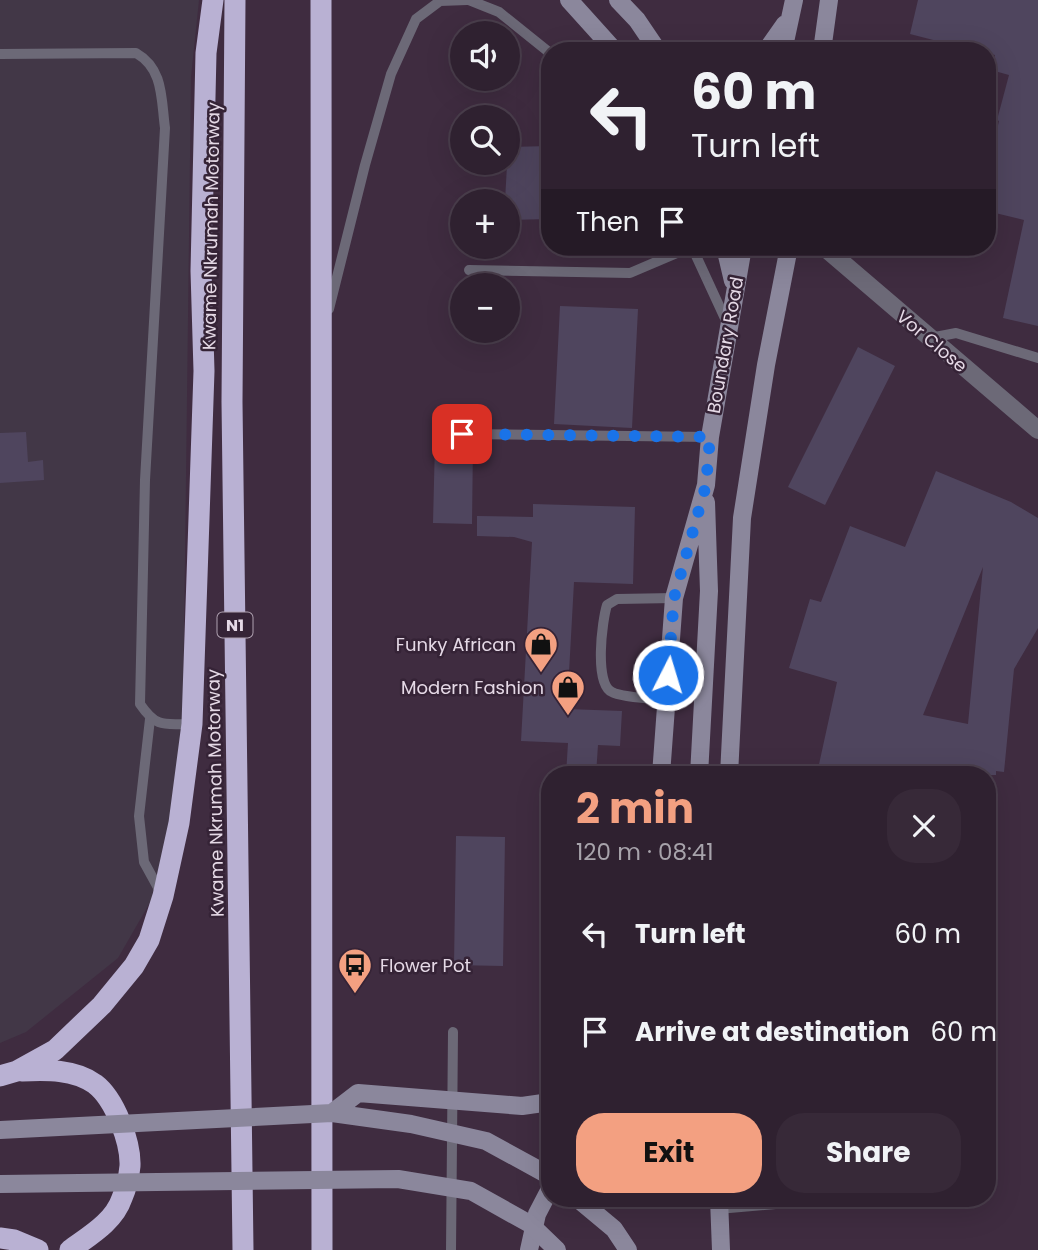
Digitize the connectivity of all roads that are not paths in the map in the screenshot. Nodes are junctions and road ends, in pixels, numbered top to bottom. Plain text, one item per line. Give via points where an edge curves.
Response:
1 (213, 0) edge
2 (234, 0) edge
3 (321, 0) edge
4 (468, 0) edge
5 (569, 0) edge
6 (618, 0) edge
7 (830, 0) edge
8 (793, 6) edge
9 (648, 35) junction
10 (607, 42) edge
11 (652, 42) edge
12 (657, 42) edge
13 (773, 42) edge
14 (785, 42) edge
15 (823, 42) edge
16 (541, 46) edge
17 (0, 54) edge
18 (671, 256) edge
19 (696, 256) edge
20 (727, 256) edge
21 (741, 256) edge
22 (787, 256) edge
23 (833, 256) edge
24 (469, 270) dead end
25 (735, 288) junction
26 (728, 325) junction
27 (930, 338) junction
28 (321, 339) junction
29 (1038, 358) edge
30 (1038, 430) edge
31 (462, 434) dead end
32 (710, 437) junction
33 (706, 485) junction
34 (674, 598) junction
35 (665, 700) junction
36 (150, 719) junction
37 (192, 724) junction
38 (661, 766) edge
39 (699, 766) edge
40 (729, 766) edge
41 (163, 896) junction
42 (453, 1032) dead end
43 (9, 1074) edge
44 (541, 1103) edge
45 (332, 1113) junction
46 (0, 1130) edge
47 (541, 1171) edge
48 (0, 1184) edge
49 (541, 1206) edge
50 (588, 1207) edge
51 (718, 1207) edge
52 (0, 1238) edge
53 (38, 1250) edge
54 (70, 1250) edge
55 (243, 1250) edge
56 (322, 1250) edge
57 (451, 1250) edge
58 (529, 1250) edge
59 (557, 1250) edge
60 (628, 1250) edge
61 (721, 1250) edge

1 - 37 highway via 206,53 201,271 204,371
2 - 55 highway, Kwame Nkrumah Motorway / N1 via 232,402
3 - 28 highway
4 - 16 lane via 499,12
4 - 28 lane via 440,1 416,19 391,74
5 - 10 main road
6 - 9 main road
7 - 15 main road
8 - 13 main road
8 - 14 main road
9 - 11 main road
9 - 12 main road
17 - 36 lane via 136,53 147,59 157,74 165,128 145,480 140,704
18 - 24 lane via 630,273
19 - 26 lane
20 - 25 main road
21 - 25 main road, Boundary Road
22 - 40 main road via 742,519
23 - 27 street, Vor Close
25 - 26 main road, Boundary Road
26 - 32 main road, Boundary Road
27 - 29 lane via 956,333
27 - 30 street, Vor Close
28 - 56 highway
31 - 32 lane
32 - 33 main road, Boundary Road
33 - 34 main road, Boundary Road
33 - 39 main road via 709,591
34 - 35 main road, Boundary Road
34 - 35 lane via 617,599 607,605 603,617 601,678 606,688 614,694
35 - 38 main road, Boundary Road
36 - 37 lane via 162,724
36 - 41 lane via 139,816 144,862
37 - 41 highway via 179,823
41 - 43 highway via 149,940 102,1005 55,1050
42 - 57 lane
43 - 54 highway via 72,1073 96,1085 124,1131 130,1166 122,1200 104,1225
44 - 45 main road, bridge via 522,1106 358,1093
45 - 46 main road, bridge
45 - 47 main road, bridge via 486,1141
48 - 59 main road, bridge via 398,1179 471,1191 530,1224
49 - 58 main road
50 - 60 main road via 614,1229
51 - 61 main road
52 - 53 highway

